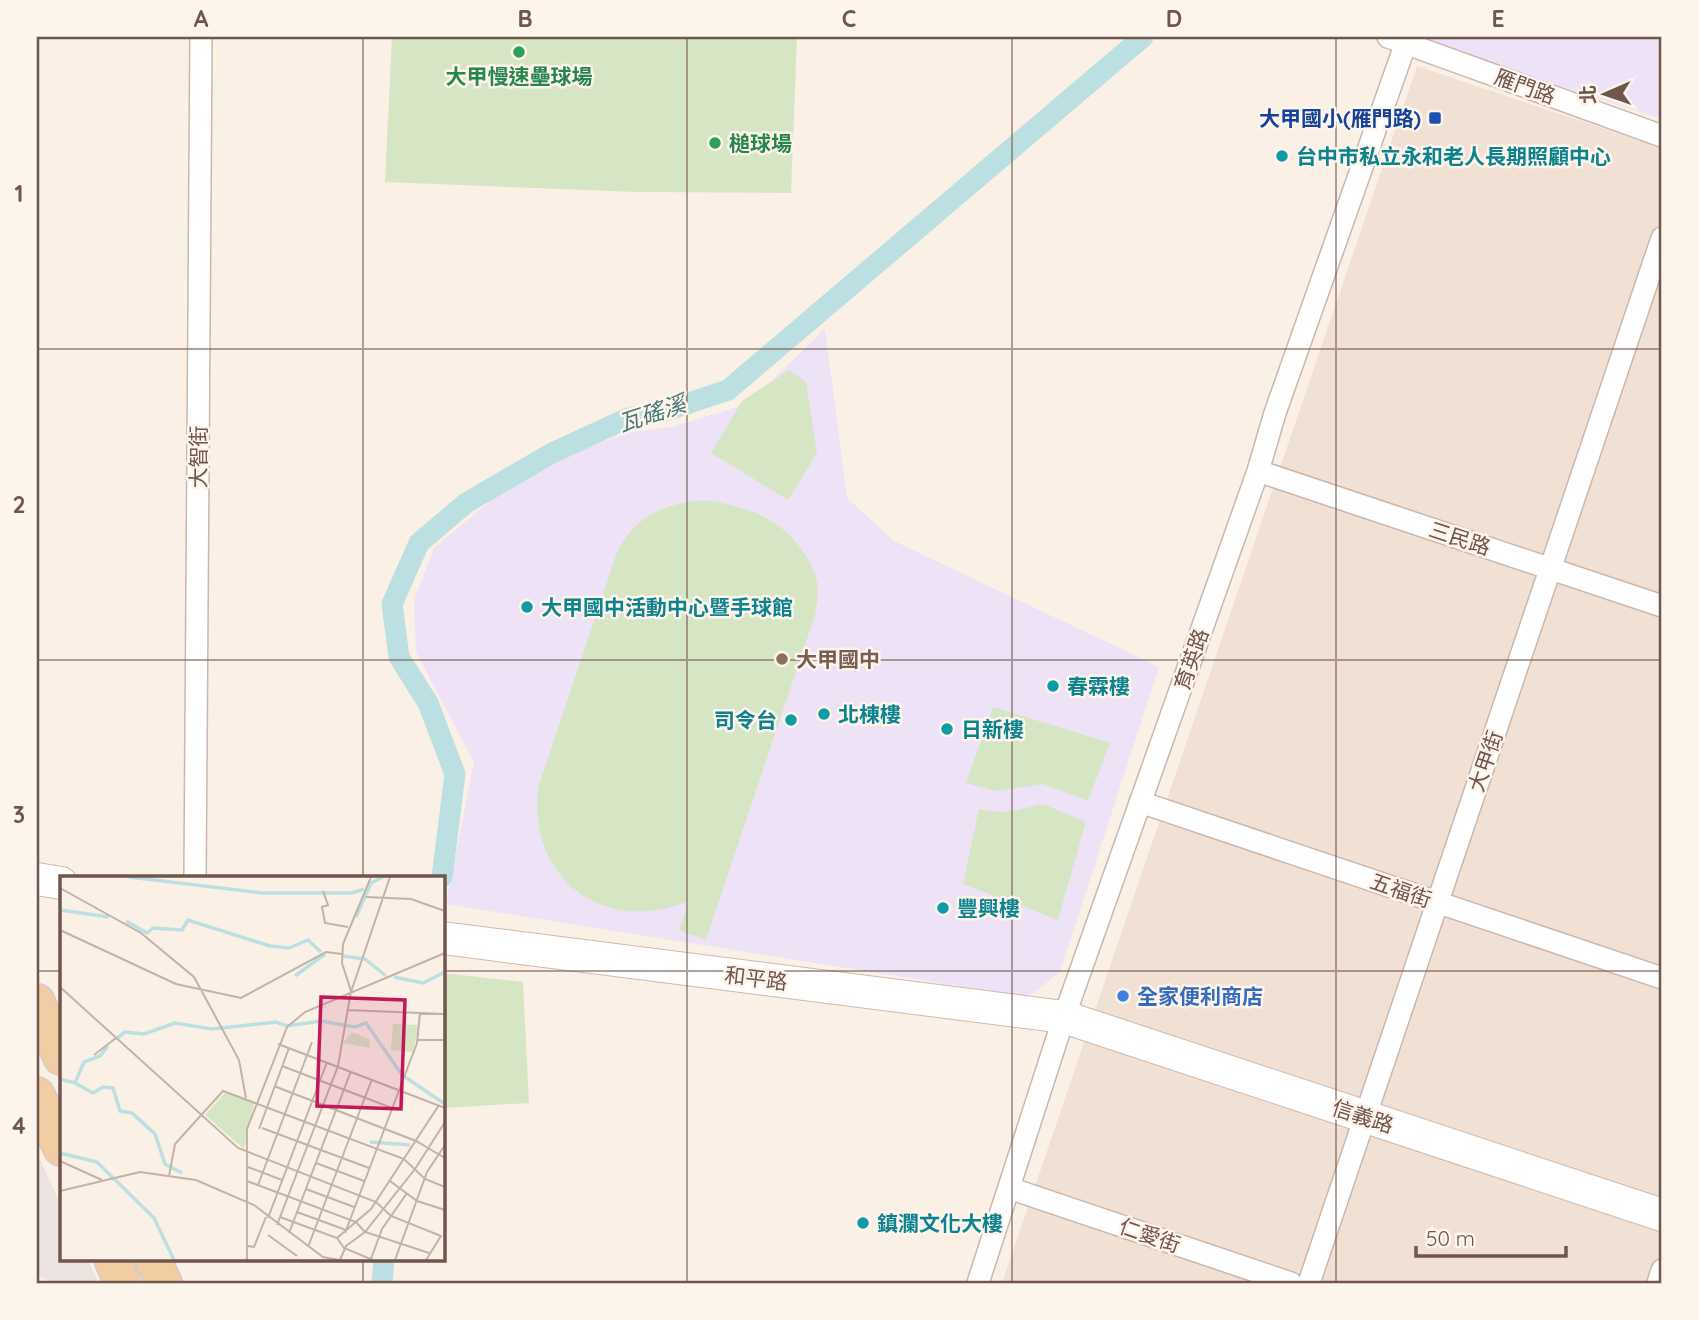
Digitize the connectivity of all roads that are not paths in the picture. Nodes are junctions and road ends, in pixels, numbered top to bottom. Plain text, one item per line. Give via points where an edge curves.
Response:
1 (201, 37) edge
2 (1401, 39) edge
3 (1662, 136) edge
4 (1662, 238) edge
5 (1258, 471) junction
6 (1551, 569) junction
7 (1662, 606) edge
8 (1140, 802) junction
9 (195, 876) edge
10 (37, 879) edge
11 (60, 883) edge
12 (1438, 902) junction
13 (446, 939) edge
14 (1662, 978) edge
15 (37, 1002) edge
16 (1064, 1017) junction
17 (60, 1055) edge
18 (37, 1095) edge
19 (1365, 1117) junction
20 (60, 1146) edge
21 (1009, 1188) junction
22 (1662, 1215) edge
23 (111, 1260) edge
24 (153, 1260) edge
25 (1662, 1270) edge
26 (122, 1283) edge
27 (164, 1283) edge
28 (978, 1283) edge
29 (1291, 1283) edge
30 (1309, 1283) edge
31 (1658, 1283) edge

1 - 9 street, 大智街
2 - 3 street, 雁門路
2 - 5 street, 育英路
4 - 6 street, 大甲街
5 - 6 street, 三民路
5 - 8 street, 育英路
6 - 7 street, 三民路
6 - 12 street, 大甲街
8 - 12 street, 五福街
8 - 16 street, 育英路
10 - 11 street
12 - 14 street, 五福街
12 - 19 street, 大甲街
13 - 16 street, 和平路
15 - 17 main road
16 - 19 street, 信義路
16 - 21 street, 育英路
18 - 20 main road
19 - 22 street, 信義路
19 - 30 street, 大甲街
21 - 28 street, 育英路
21 - 29 street, 仁愛街
23 - 26 main road
24 - 27 main road
25 - 31 street

